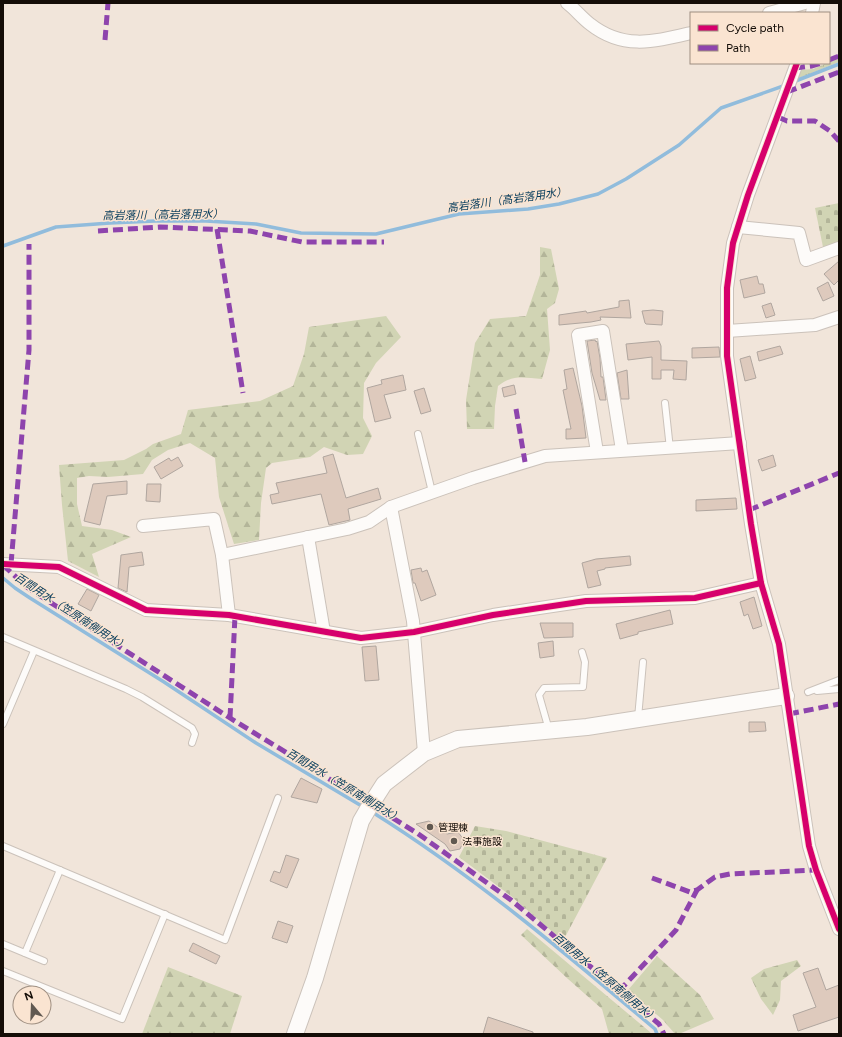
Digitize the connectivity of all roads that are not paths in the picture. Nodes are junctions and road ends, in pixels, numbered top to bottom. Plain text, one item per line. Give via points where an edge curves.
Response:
1 (567, 3) edge
2 (805, 3) edge
3 (773, 12) edge
4 (690, 33) edge
5 (796, 66) edge
6 (738, 227) junction
7 (839, 248) edge
8 (839, 317) edge
9 (727, 331) junction
10 (665, 403) dead end
11 (418, 434) dead end
12 (740, 443) junction
13 (670, 449) junction
14 (622, 450) junction
15 (597, 452) junction
16 (432, 492) junction
17 (391, 506) junction
18 (143, 526) dead end
19 (308, 537) junction
20 (222, 556) junction
21 (3, 564) edge
22 (761, 583) junction
23 (229, 615) junction
24 (324, 632) junction
25 (414, 632) junction
26 (3, 637) edge
27 (34, 651) junction
28 (582, 652) dead end
29 (643, 662) dead end
30 (839, 680) edge
31 (839, 689) edge
32 (786, 696) junction
33 (638, 718) junction
34 (3, 724) edge
35 (549, 730) junction
36 (192, 743) dead end
37 (424, 753) junction
38 (278, 798) dead end
39 (3, 846) edge
40 (60, 870) junction
41 (165, 914) junction
42 (839, 929) edge
43 (3, 944) edge
44 (25, 953) junction
45 (44, 961) dead end
46 (3, 971) edge
47 (295, 1034) edge

1 - 4 street via 605,35 621,40 648,42
2 - 3 street
5 - 6 street
6 - 7 street via 800,233 806,260
6 - 9 street via 733,243 727,288
8 - 9 street via 815,325
9 - 12 street via 727,356
10 - 13 lane
11 - 16 lane
12 - 13 street
12 - 22 street
13 - 14 street
14 - 15 street
14 - 15 street via 603,331 578,335
15 - 16 street via 545,456
16 - 17 street
17 - 19 street via 369,522
17 - 25 street
18 - 20 street via 214,519
19 - 20 street
19 - 24 street
20 - 23 street
21 - 23 street via 59,567 146,610
22 - 25 street via 694,598 586,601 493,615
22 - 32 street via 779,644
23 - 24 street
24 - 25 street via 361,638
25 - 37 street
26 - 27 lane
27 - 34 lane
27 - 36 lane via 142,697 192,728 195,734
28 - 35 lane via 585,662 583,686 544,688 539,695
29 - 33 lane
30 - 31 lane via 808,692
32 - 33 street
32 - 42 street via 809,846
33 - 35 street
35 - 37 street via 458,740
37 - 47 street via 384,784 361,821 315,978
38 - 41 lane via 225,940
39 - 40 lane
40 - 41 lane
40 - 44 lane
41 - 46 lane via 122,1019
43 - 44 lane
44 - 45 lane

